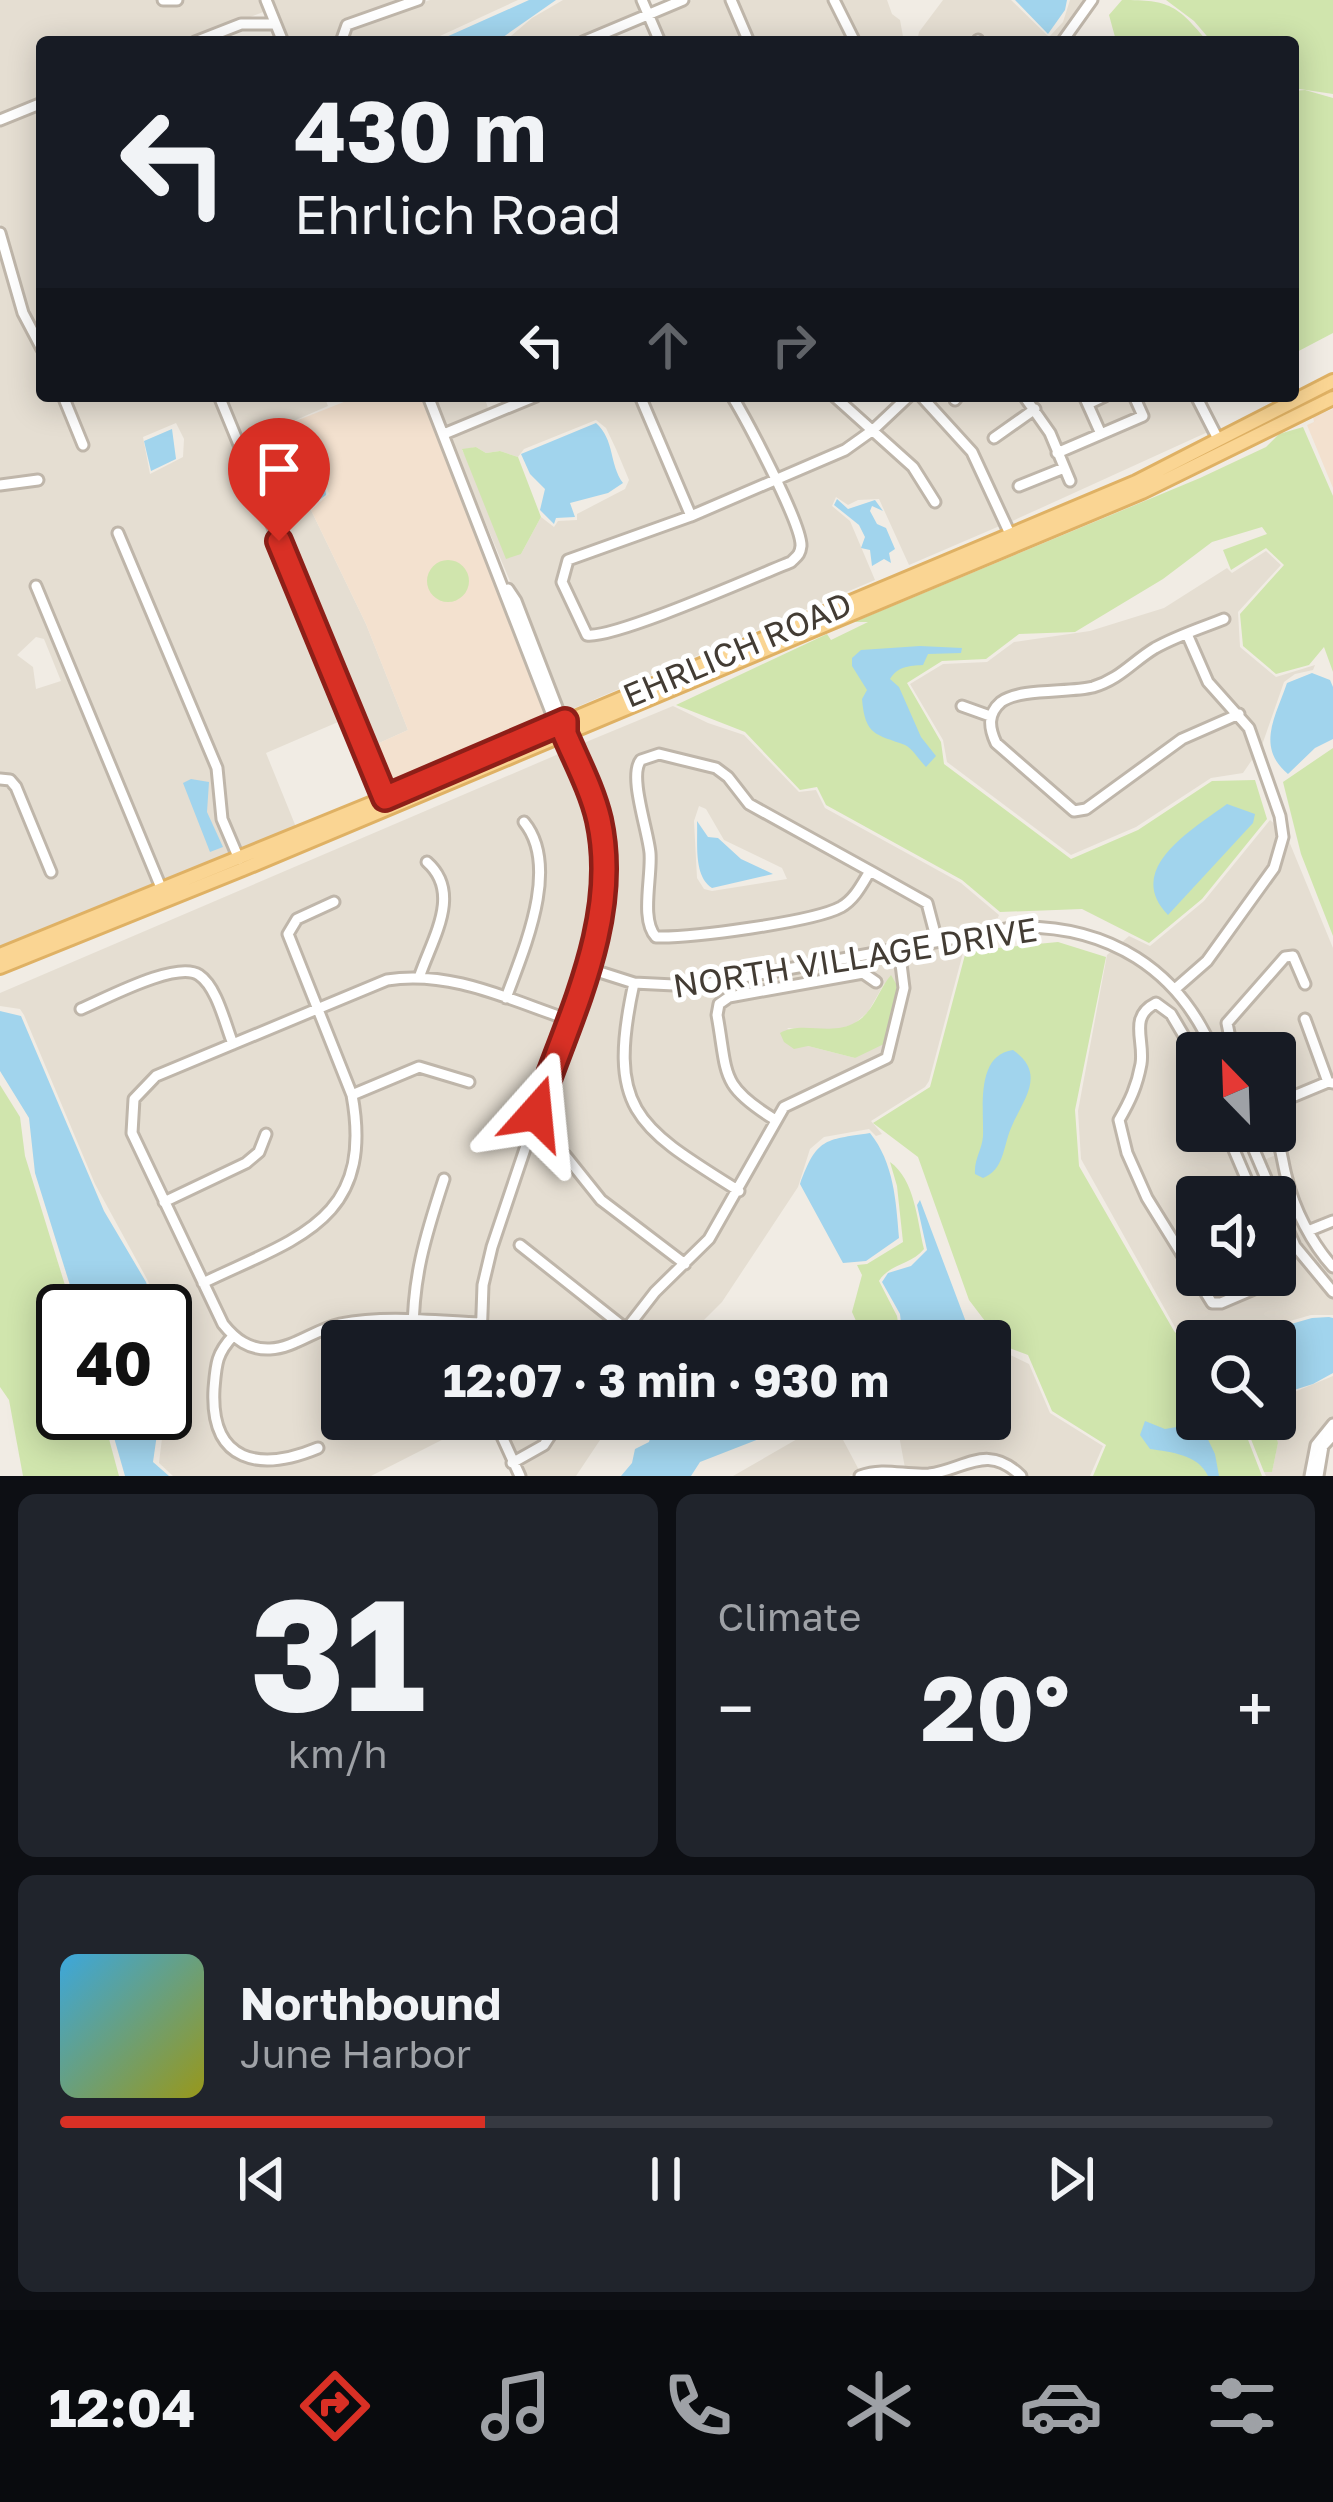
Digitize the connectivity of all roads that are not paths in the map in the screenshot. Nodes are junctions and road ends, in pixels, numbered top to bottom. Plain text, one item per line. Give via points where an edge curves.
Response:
1 (163, 0) edge
2 (177, 0) edge
3 (266, 0) edge
4 (418, 0) edge
5 (642, 0) edge
6 (682, 0) edge
7 (731, 0) edge
8 (834, 0) edge
9 (1092, 0) edge
10 (648, 14) junction
11 (275, 24) junction
12 (210, 36) edge
13 (280, 36) edge
14 (343, 36) edge
15 (597, 36) edge
16 (657, 36) edge
17 (746, 36) edge
18 (852, 36) edge
19 (1066, 36) edge
20 (36, 105) edge
21 (0, 120) edge
22 (0, 233) edge
23 (36, 338) edge
24 (1332, 390) edge
25 (65, 402) edge
26 (221, 402) edge
27 (431, 402) edge
28 (489, 402) edge
29 (521, 402) edge
30 (643, 402) edge
31 (736, 402) edge
32 (841, 402) edge
33 (903, 402) edge
34 (926, 402) edge
35 (1029, 402) edge
36 (1087, 402) edge
37 (1137, 402) edge
38 (1199, 402) edge
39 (1035, 409) junction
40 (494, 413) junction
41 (874, 430) junction
42 (444, 434) junction
43 (1101, 434) junction
44 (994, 438) dead end
45 (1217, 439) junction
46 (83, 445) dead end
47 (1057, 453) junction
48 (1064, 467) junction
49 (38, 480) dead end
50 (775, 480) junction
51 (1070, 482) dead end
52 (0, 485) edge
53 (1019, 486) dead end
54 (935, 502) dead end
55 (691, 516) junction
56 (118, 532) dead end
57 (1012, 540) junction
58 (36, 586) dead end
59 (1224, 619) dead end
60 (1187, 634) junction
61 (962, 706) dead end
62 (1239, 713) junction
63 (991, 716) junction
64 (562, 726) junction
65 (0, 779) edge
66 (387, 803) junction
67 (524, 822) dead end
68 (273, 844) junction
69 (238, 859) junction
70 (427, 862) dead end
71 (870, 871) junction
72 (51, 872) dead end
73 (208, 884) junction
74 (162, 890) junction
75 (334, 902) dead end
76 (937, 941) junction
77 (899, 948) junction
78 (0, 955) edge
79 (0, 967) edge
80 (587, 968) junction
81 (420, 975) junction
82 (876, 982) dead end
83 (634, 983) junction
84 (1305, 985) dead end
85 (1175, 989) junction
86 (506, 998) junction
87 (81, 1009) dead end
88 (316, 1010) junction
89 (568, 1019) junction
90 (1305, 1019) dead end
91 (1182, 1032) edge
92 (1205, 1032) edge
93 (1228, 1032) edge
94 (233, 1044) junction
95 (469, 1082) dead end
96 (1331, 1082) edge
97 (352, 1095) junction
98 (1296, 1096) edge
99 (774, 1119) junction
100 (266, 1134) dead end
101 (554, 1149) dead end
102 (1255, 1152) edge
103 (1273, 1152) edge
104 (1283, 1152) edge
105 (1258, 1159) junction
106 (1265, 1176) edge
107 (444, 1179) dead end
108 (739, 1191) junction
109 (164, 1202) junction
110 (1333, 1221) edge
111 (1308, 1231) junction
112 (1176, 1244) edge
113 (520, 1245) dead end
114 (1296, 1247) edge
115 (685, 1264) junction
116 (1333, 1267) edge
117 (203, 1283) junction
118 (1333, 1292) edge
119 (1209, 1296) edge
120 (1237, 1296) edge
121 (413, 1320) edge
122 (480, 1320) edge
123 (615, 1320) edge
124 (633, 1320) edge
125 (321, 1331) edge
126 (233, 1336) junction
127 (1333, 1424) edge
128 (1333, 1435) edge
129 (503, 1440) edge
130 (547, 1440) edge
131 (318, 1448) dead end
132 (512, 1463) junction
133 (922, 1475) edge
134 (520, 1476) edge
135 (860, 1476) edge
136 (1021, 1476) edge
137 (1314, 1476) edge

1 - 2 street
3 - 11 street
4 - 14 street via 346,26
5 - 10 street
6 - 10 street
7 - 17 street
8 - 18 street
9 - 19 street
10 - 15 street
10 - 16 street
11 - 12 street via 241,24
11 - 13 street
20 - 21 street
22 - 23 street
24 - 45 main road, EHRLICH ROAD
24 - 57 main road, EHRLICH ROAD via 1142,492
25 - 46 street
26 - 66 street
27 - 42 street
28 - 40 street
29 - 40 street
30 - 55 street
31 - 50 street
32 - 41 street
33 - 41 street
34 - 57 street via 972,452
35 - 39 street
36 - 43 street
37 - 43 street via 1143,416
38 - 45 street
39 - 44 street
39 - 47 street
40 - 42 street
41 - 50 street
41 - 54 street
42 - 64 street
43 - 47 street
45 - 57 main road, EHRLICH ROAD
47 - 48 street
48 - 51 street
48 - 53 street
49 - 52 street
50 - 55 street
50 - 55 street via 800,554 587,635 562,582 568,560
56 - 69 street via 217,768 222,819
57 - 64 main road, EHRLICH ROAD
58 - 74 street
59 - 60 street
60 - 62 street via 1208,682
60 - 63 street via 1122,676 1010,698
61 - 63 street
62 - 63 street via 1181,739 1074,811 996,743
62 - 85 street via 1280,816 1280,853 1207,961
64 - 66 main road, EHRLICH ROAD
64 - 80 street via 603,846 602,911
65 - 72 street via 16,787
66 - 68 main road, EHRLICH ROAD
66 - 73 main road, EHRLICH ROAD
67 - 86 street via 536,843 538,883
68 - 69 main road, EHRLICH ROAD
68 - 73 main road
69 - 74 main road, EHRLICH ROAD
70 - 81 street via 446,890
71 - 71 street via 749,804 716,769 659,754 635,766 650,851 648,926 656,937 831,911 853,898
71 - 76 street via 927,903
73 - 79 main road, EHRLICH ROAD
74 - 78 main road, EHRLICH ROAD
75 - 88 street via 297,919 288,934
76 - 77 street, NORTH VILLAGE DRIVE
76 - 85 street, NORTH VILLAGE DRIVE via 1018,926 1072,929 1130,951
77 - 83 street, NORTH VILLAGE DRIVE via 694,986
77 - 99 street via 904,988 887,1058 796,1098
80 - 83 street, NORTH VILLAGE DRIVE
80 - 89 street
81 - 86 street
81 - 88 street
82 - 99 street via 863,973 719,1004 731,1086
83 - 108 street via 622,1053 635,1106 667,1146
84 - 93 street via 1293,956 1285,957 1226,1023
85 - 92 street, NORTH VILLAGE DRIVE
86 - 89 street
87 - 94 street via 189,970 208,984
88 - 94 street
88 - 97 street
89 - 122 street via 491,1247
90 - 96 street
91 - 112 street via 1171,1014 1149,1005 1140,1018 1136,1093 1120,1120 1147,1198
94 - 109 street via 156,1076 134,1100 132,1133
95 - 97 street via 419,1067
96 - 98 street
97 - 117 street via 355,1144 331,1213 308,1233
99 - 108 street
100 - 109 street via 246,1163
101 - 115 street via 601,1200
102 - 105 street
103 - 105 street
104 - 111 street
105 - 106 street
107 - 121 street via 419,1254
108 - 115 street
109 - 117 street
110 - 111 street
111 - 116 street
113 - 123 street
114 - 118 street
115 - 124 street
117 - 126 street
119 - 120 street via 1221,1303
125 - 126 street via 269,1349
126 - 131 street via 216,1358 213,1413 224,1440 266,1463
127 - 137 street via 1316,1445
128 - 137 street
129 - 132 street
130 - 132 street
132 - 134 street
133 - 135 street
133 - 136 street via 982,1459

